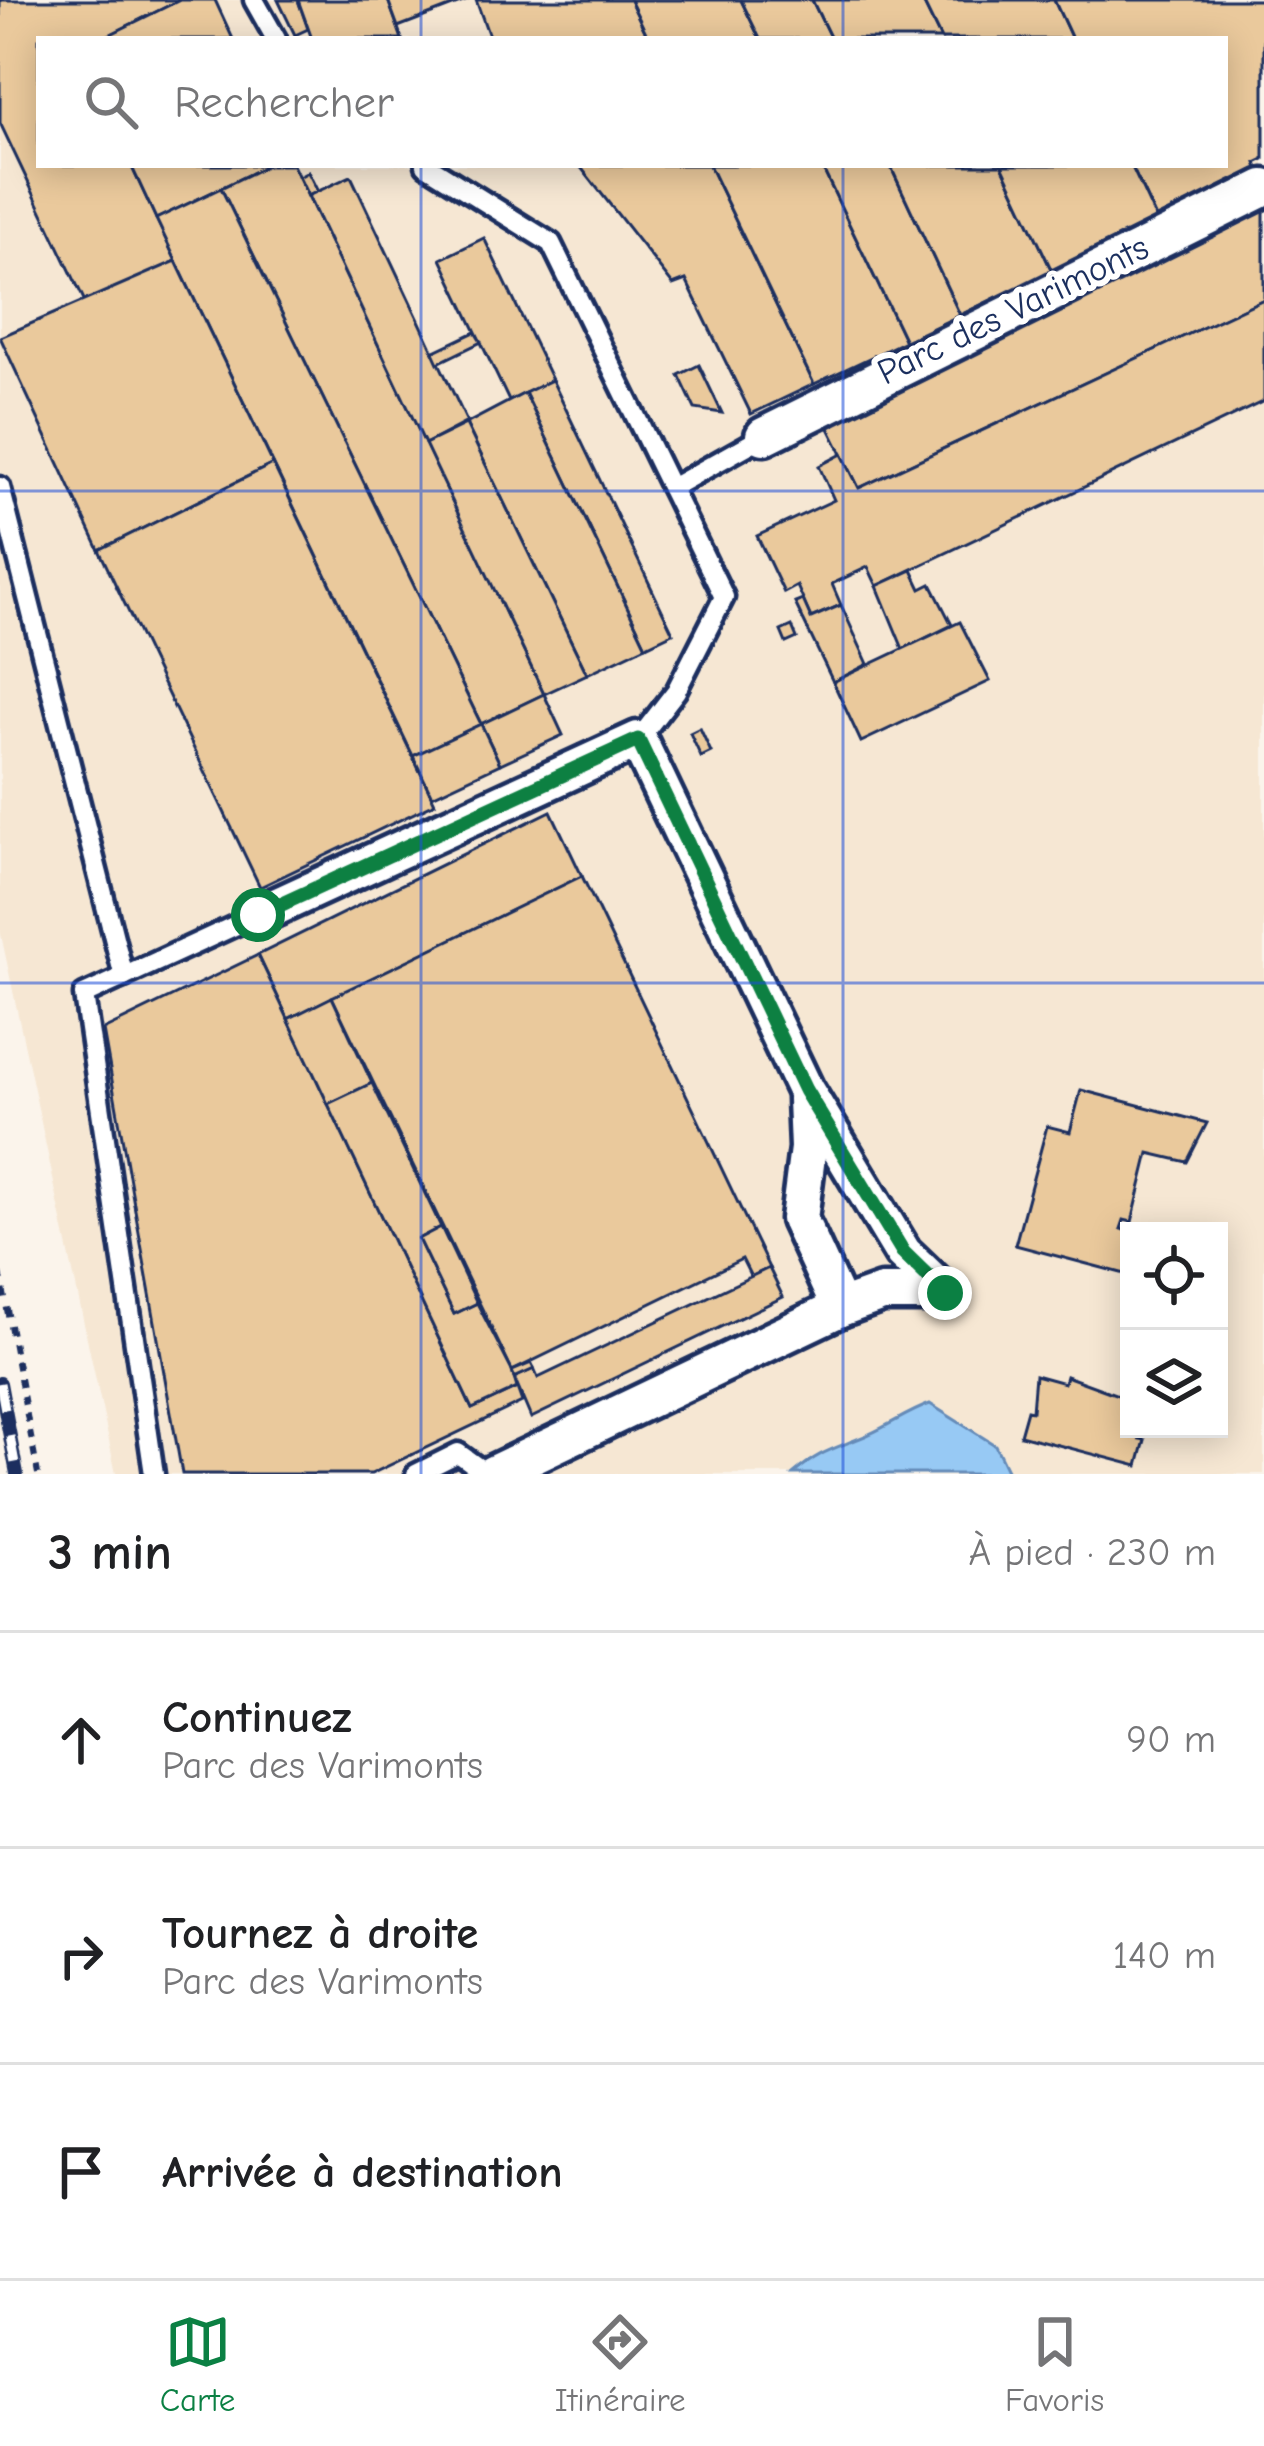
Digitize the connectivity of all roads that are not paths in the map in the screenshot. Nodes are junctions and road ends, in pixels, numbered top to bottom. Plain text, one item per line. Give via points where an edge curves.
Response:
1 (254, 0) edge
2 (274, 36) edge
3 (431, 168) edge
4 (1264, 188) edge
5 (764, 436) joint
6 (0, 488) edge
7 (671, 488) junction
8 (638, 740) junction
9 (258, 915) joint
10 (124, 976) junction
11 (805, 1090) junction
12 (840, 1308) junction
13 (154, 1474) edge
14 (416, 1474) edge
15 (490, 1474) edge

1 - 2 lane
3 - 7 lane via 551,242
4 - 5 street, Parc des Varimonts
5 - 7 lane
6 - 10 lane
7 - 8 lane via 724,597 676,691
8 - 9 street
8 - 11 street
9 - 10 lane
10 - 13 lane via 84,995
11 - 12 street via 800,1219
11 - 12 street via 903,1252 945,1293 882,1293
12 - 15 street
14 - 15 lane via 458,1453

